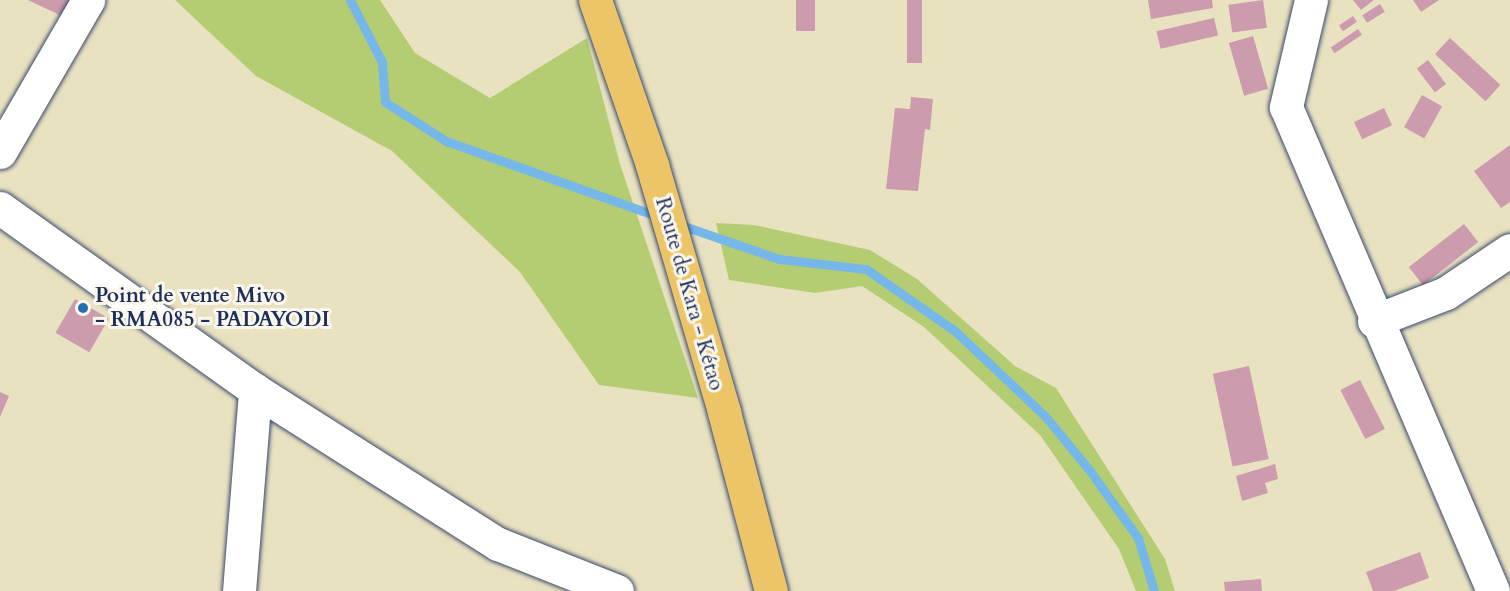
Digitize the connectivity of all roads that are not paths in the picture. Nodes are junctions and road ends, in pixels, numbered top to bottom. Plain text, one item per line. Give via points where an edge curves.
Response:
1 (88, 0) edge
2 (595, 0) edge
3 (1311, 0) edge
4 (0, 152) edge
5 (0, 208) edge
6 (1510, 250) edge
7 (1374, 321) junction
8 (255, 390) junction
9 (239, 591) edge
10 (617, 591) edge
11 (771, 591) edge
12 (1493, 591) edge

1 - 4 street
2 - 11 main road, Route de Kara - Kétao via 651,165 724,412
3 - 7 street via 1286,107
5 - 8 street
6 - 7 street via 1446,293
7 - 12 street
8 - 9 street
8 - 10 street via 498,544

